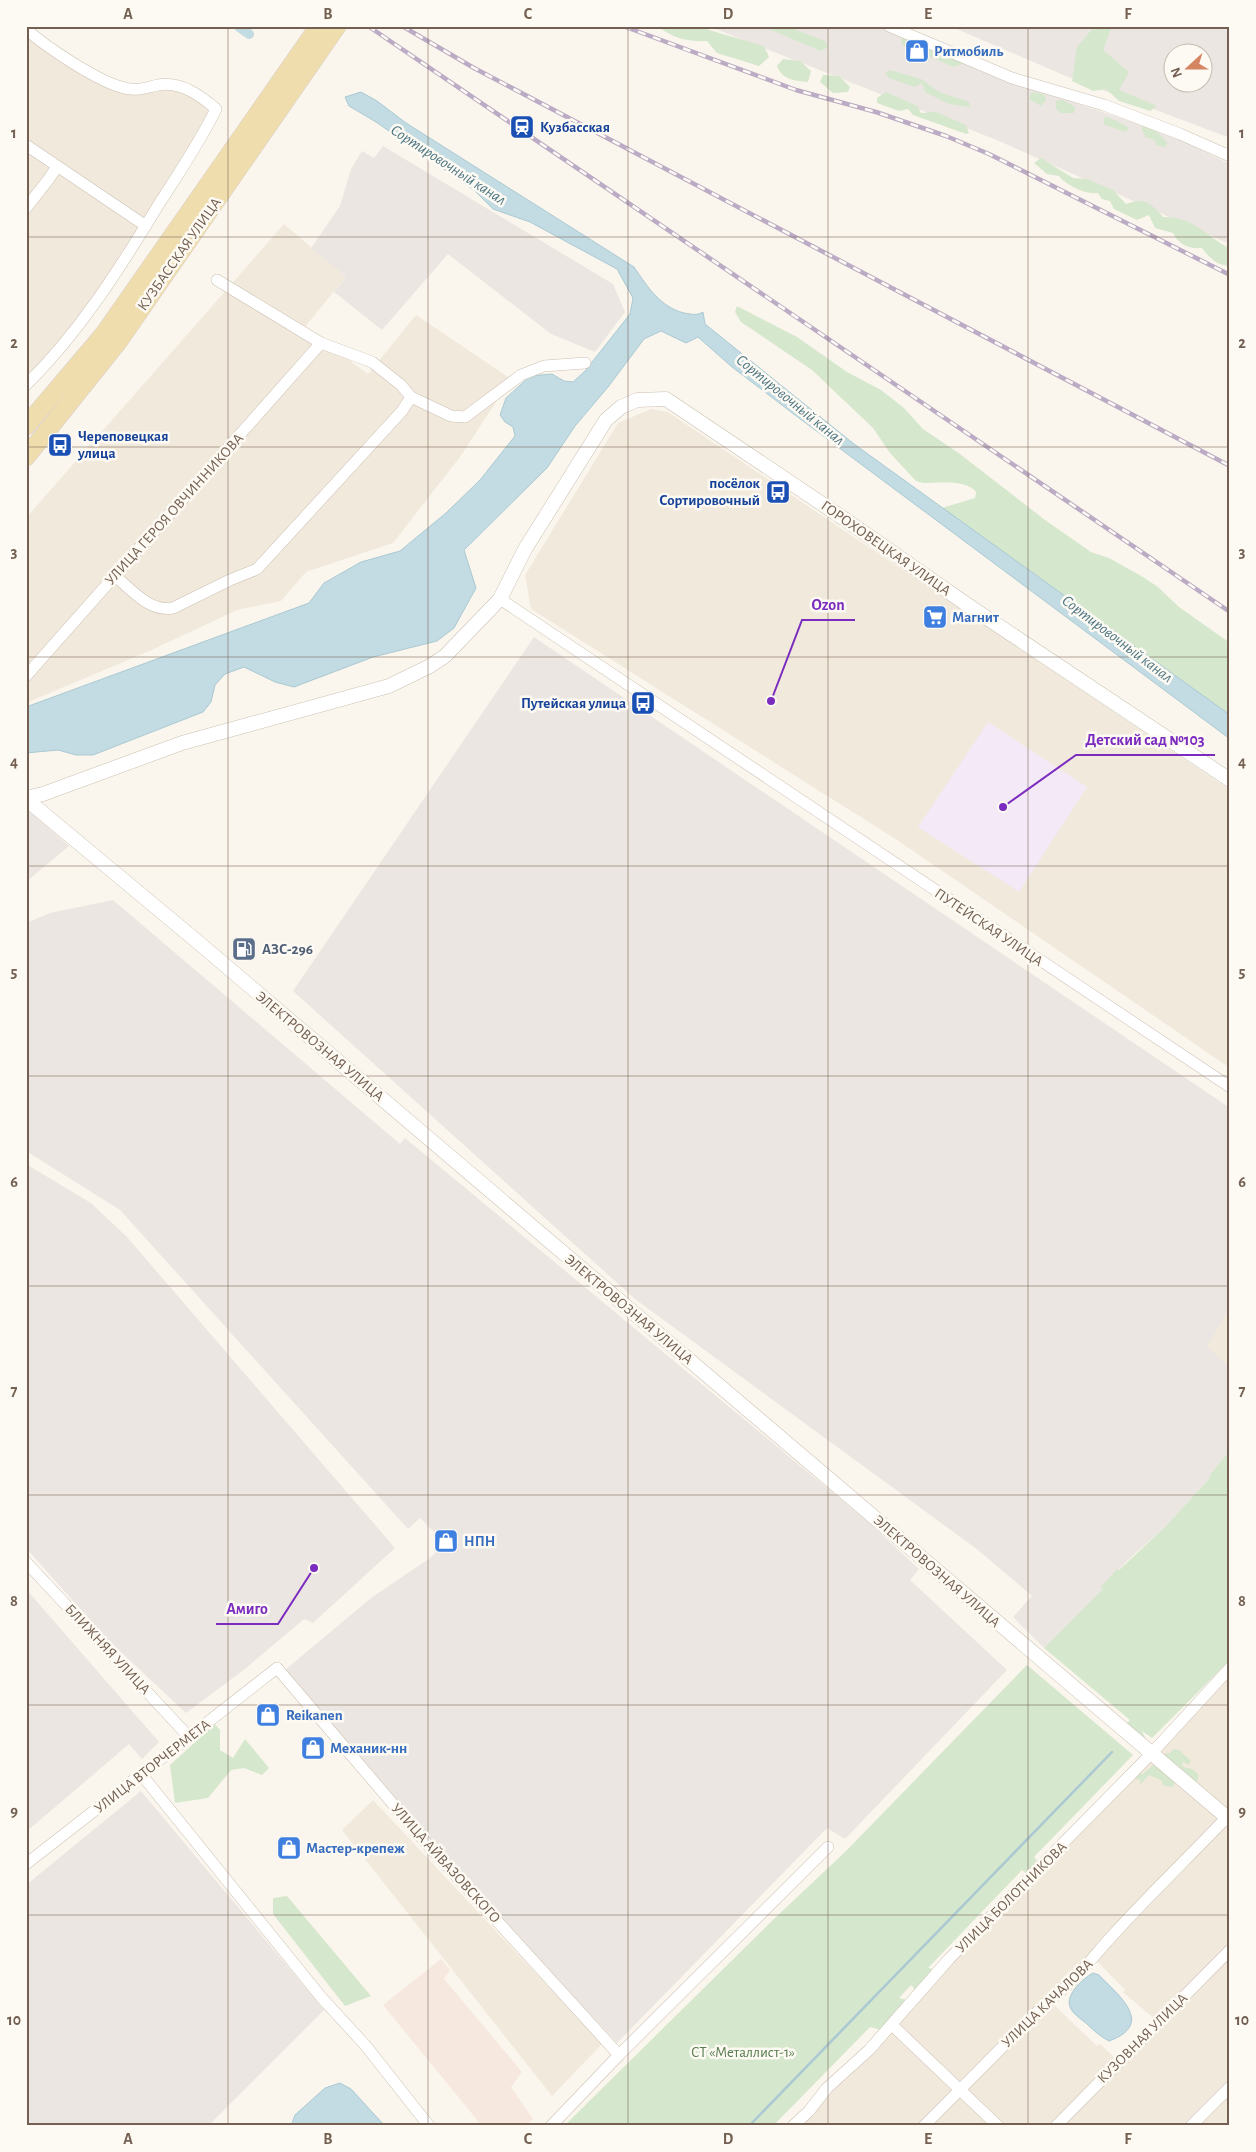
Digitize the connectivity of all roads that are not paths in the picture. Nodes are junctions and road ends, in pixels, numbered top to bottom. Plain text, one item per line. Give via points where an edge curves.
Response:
1 (338, 26) edge
2 (889, 26) edge
3 (26, 29) edge
4 (318, 36) edge
5 (26, 146) edge
6 (1230, 156) edge
7 (57, 166) junction
8 (26, 208) edge
9 (146, 226) junction
10 (216, 280) dead end
11 (321, 343) junction
12 (586, 363) dead end
13 (26, 385) edge
14 (411, 397) junction
15 (26, 426) edge
16 (26, 457) edge
17 (115, 576) junction
18 (500, 599) junction
19 (26, 676) edge
20 (1230, 780) edge
21 (26, 799) edge
22 (1230, 1087) edge
23 (26, 1562) edge
24 (277, 1668) joint
25 (1230, 1668) edge
26 (189, 1737) junction
27 (1152, 1754) junction
28 (141, 1774) junction
29 (1229, 1818) edge
30 (828, 1847) dead end
31 (26, 1864) edge
32 (1230, 1950) edge
33 (892, 2025) junction
34 (619, 2055) junction
35 (1230, 2088) edge
36 (960, 2089) junction
37 (429, 2126) edge
38 (551, 2126) edge
39 (793, 2126) edge
40 (924, 2126) edge
41 (998, 2126) edge
42 (1056, 2126) edge
43 (1191, 2126) edge

1 - 4 main road
2 - 6 street via 1012,78 1104,104
3 - 9 street via 102,80 139,90 165,84 180,87 199,94 216,109
4 - 15 main road, КУЗБАССКАЯ УЛИЦА via 104,334
4 - 16 main road, КУЗБАССКАЯ УЛИЦА via 118,342
5 - 7 street
7 - 8 street
7 - 9 street
9 - 13 street via 88,315
10 - 11 street
11 - 14 street via 372,362
11 - 17 street, УЛИЦА ГЕРОЯ ОВЧИННИКОВА
12 - 14 street via 544,366 521,375 465,417 451,416
14 - 17 street via 402,411 257,569 164,610 147,603
17 - 19 street, УЛИЦА ГЕРОЯ ОВЧИННИКОВА
18 - 20 street, ГОРОХОВЕЦКАЯ УЛИЦА via 525,549 606,420 621,407 637,400 666,399
18 - 21 street via 444,656 404,680 182,743
18 - 22 street, ПУТЕЙСКАЯ УЛИЦА
21 - 27 street, ЭЛЕКТРОВОЗНАЯ УЛИЦА via 200,943
23 - 26 street, БЛИЖНЯЯ УЛИЦА
24 - 26 street, УЛИЦА ВТОРЧЕРМЕТА
24 - 34 street, УЛИЦА АЙВАЗОВСКОГО via 427,1844
25 - 27 street, УЛИЦА БОЛОТНИКОВА
26 - 28 street, УЛИЦА ВТОРЧЕРМЕТА
27 - 29 street, ЭЛЕКТРОВОЗНАЯ УЛИЦА
27 - 33 street, УЛИЦА БОЛОТНИКОВА via 950,1959
28 - 31 street, УЛИЦА ВТОРЧЕРМЕТА
28 - 37 street
29 - 36 street, УЛИЦА КАЧАЛОВА via 1112,1936 1076,1978 1048,2000
30 - 34 street
32 - 42 street, КУЗОВНАЯ УЛИЦА
33 - 36 street
33 - 39 street, УЛИЦА БОЛОТНИКОВА
34 - 38 street
35 - 43 street
36 - 40 street, УЛИЦА КАЧАЛОВА
36 - 41 street

